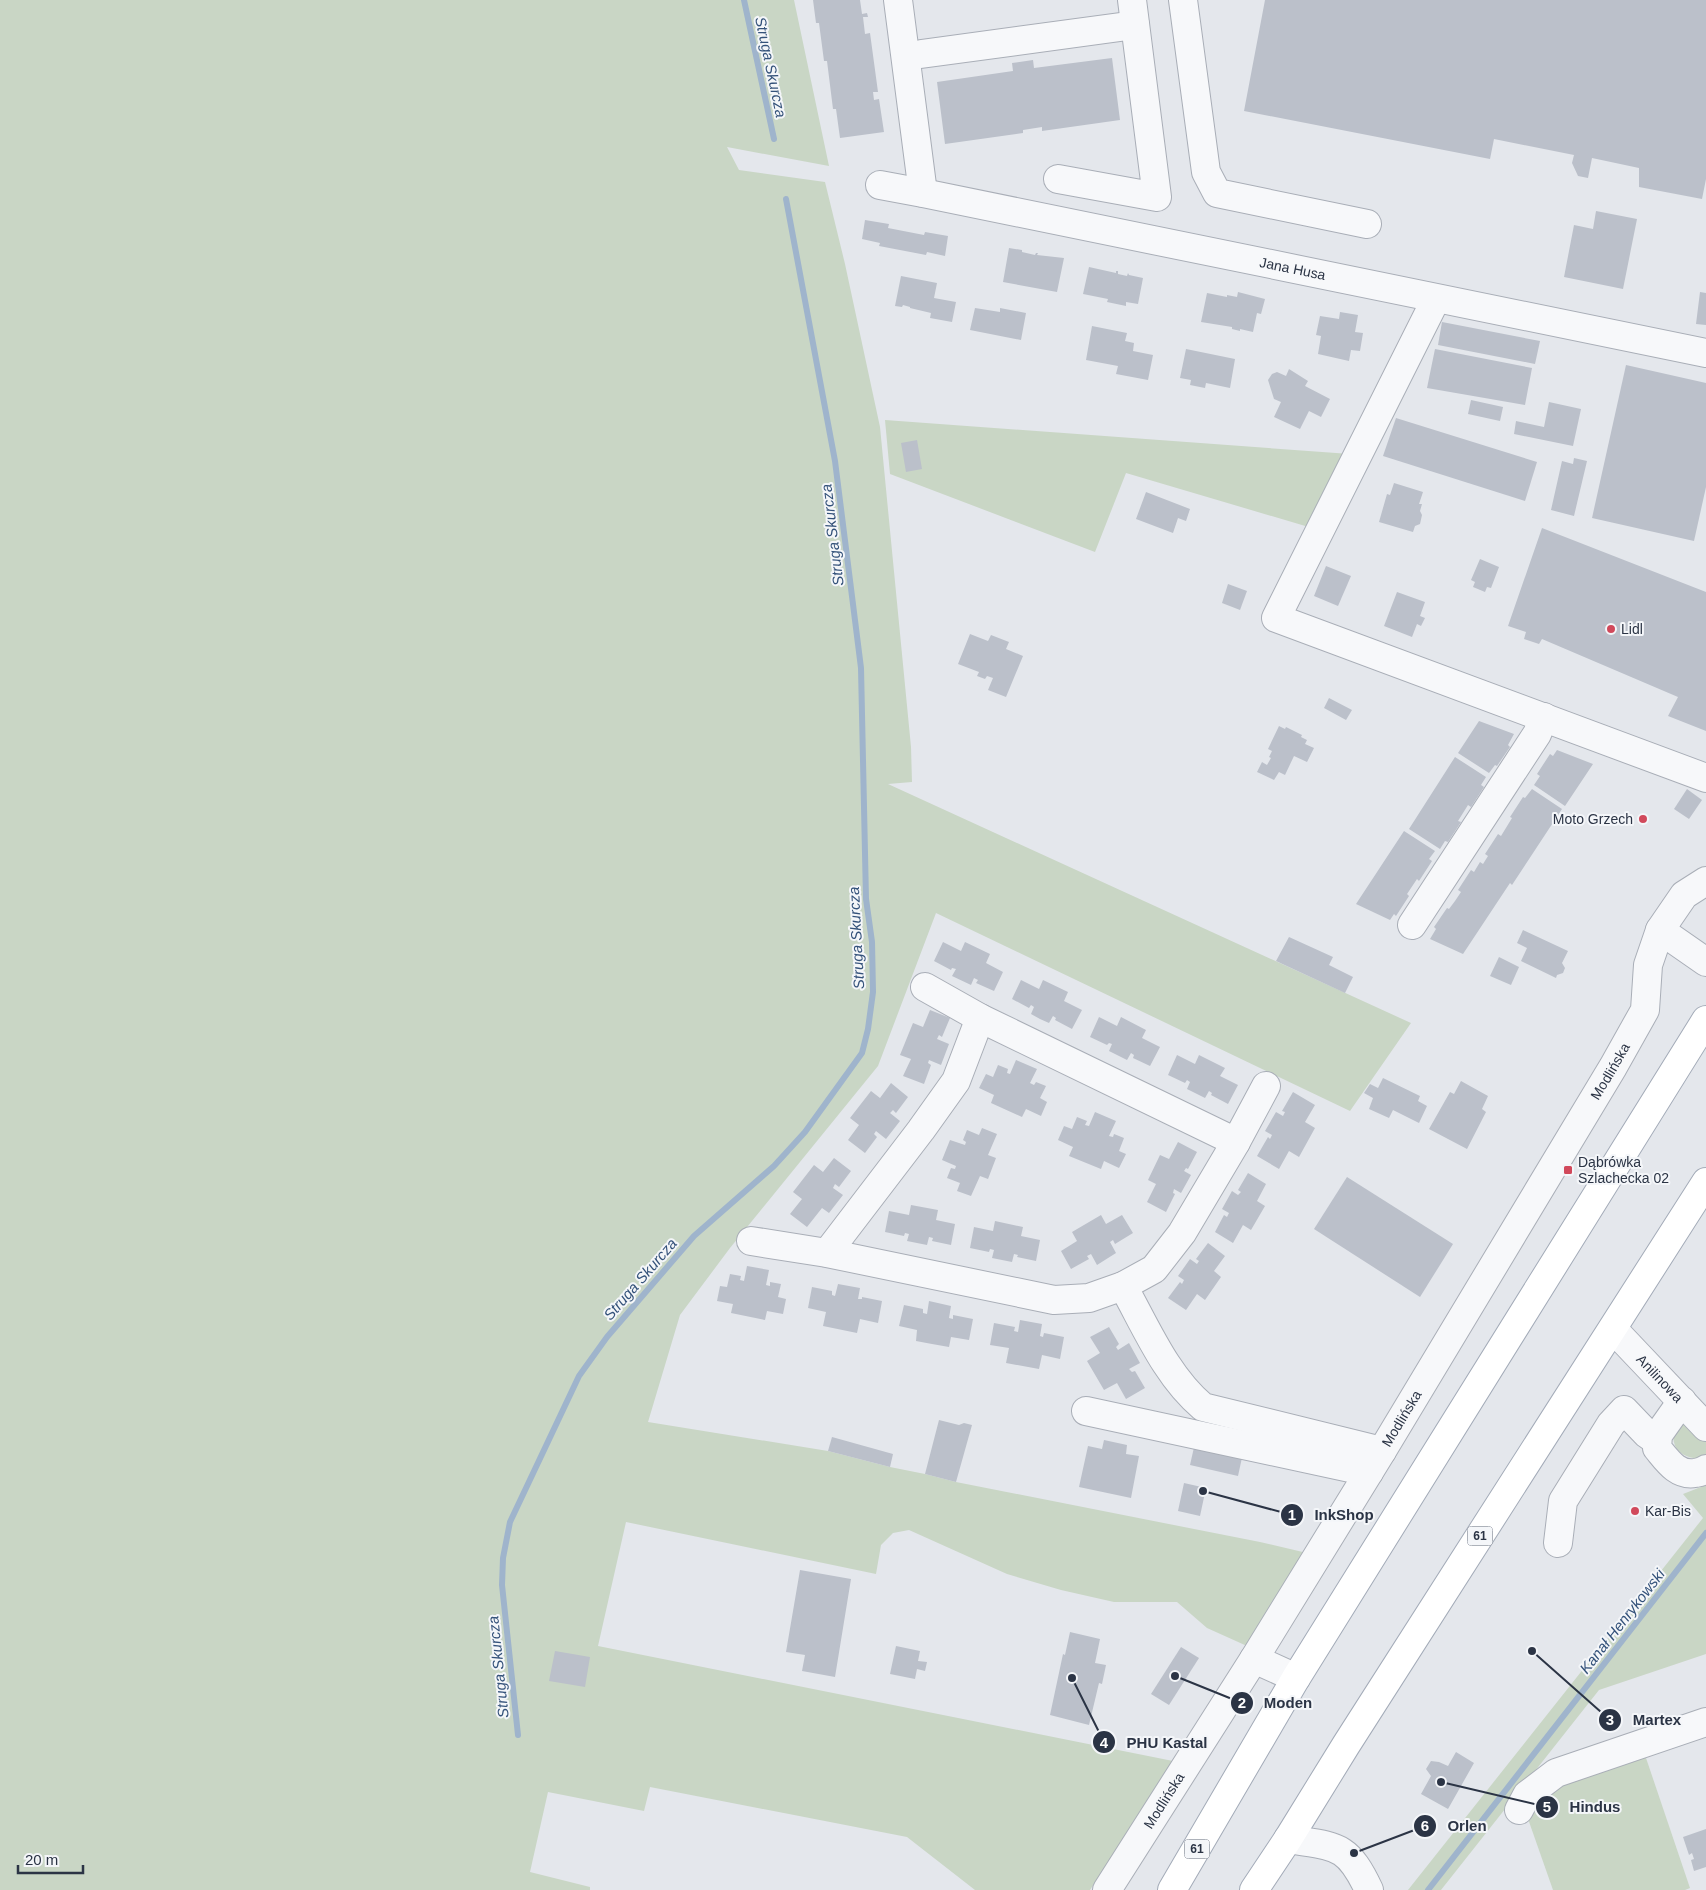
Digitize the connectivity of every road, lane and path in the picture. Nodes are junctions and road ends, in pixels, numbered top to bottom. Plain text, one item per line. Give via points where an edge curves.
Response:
1 (898, 0) edge
2 (1183, 0) edge
3 (1133, 12) edge
4 (921, 54) dead end
5 (1058, 179) dead end
6 (880, 185) dead end
7 (923, 193) junction
8 (1367, 224) dead end
9 (1436, 299) junction
10 (1706, 353) edge
11 (1541, 726) junction
12 (1706, 778) edge
13 (1706, 880) edge
14 (1412, 925) dead end
15 (1660, 930) junction
16 (1706, 962) edge
17 (925, 987) dead end
18 (980, 1018) junction
19 (1706, 1020) edge
20 (1266, 1086) dead end
21 (1236, 1142) junction
22 (1706, 1182) edge
23 (751, 1241) dead end
24 (827, 1253) junction
25 (1123, 1286) junction
26 (1613, 1329) junction
27 (1682, 1402) junction
28 (1086, 1411) dead end
29 (1706, 1427) edge
30 (1657, 1441) junction
31 (1376, 1461) junction
32 (1706, 1469) edge
33 (1558, 1543) dead end
34 (1254, 1659) junction
35 (1296, 1678) junction
36 (1706, 1722) edge
37 (1519, 1810) dead end
38 (1288, 1839) junction
39 (1107, 1890) edge
40 (1172, 1890) edge
41 (1254, 1890) edge
42 (1368, 1890) edge

1 - 7 street
2 - 8 street via 1206,172 1217,193
3 - 4 street
3 - 5 street via 1157,196
6 - 7 street, Jana Husa
7 - 9 street, Jana Husa
9 - 10 street, Jana Husa
9 - 11 street via 1276,618
11 - 12 street
11 - 14 street
13 - 15 street, Modlińska via 1684,895
15 - 16 street
15 - 31 street, Modlińska via 1648,965 1646,1010
17 - 18 street
18 - 21 street
18 - 24 street via 956,1081
19 - 35 main road, 61
20 - 21 street
21 - 25 street via 1182,1233 1154,1269
22 - 26 main road, 61
23 - 24 street
24 - 25 street via 1054,1300 1089,1298
25 - 31 street via 1170,1370 1186,1394 1203,1407 1256,1419
26 - 27 street, Anilinowa
26 - 38 main road, 61
27 - 29 street, Anilinowa
27 - 30 street
28 - 31 street
30 - 32 street via 1657,1448 1675,1469 1687,1474
30 - 33 street via 1624,1410 1563,1501
31 - 34 street, Modlińska
34 - 35 street
34 - 39 street, Modlińska
35 - 40 main road, 61
36 - 37 street via 1556,1773 1527,1794
38 - 41 main road, 61
38 - 42 street via 1344,1851 1355,1864

